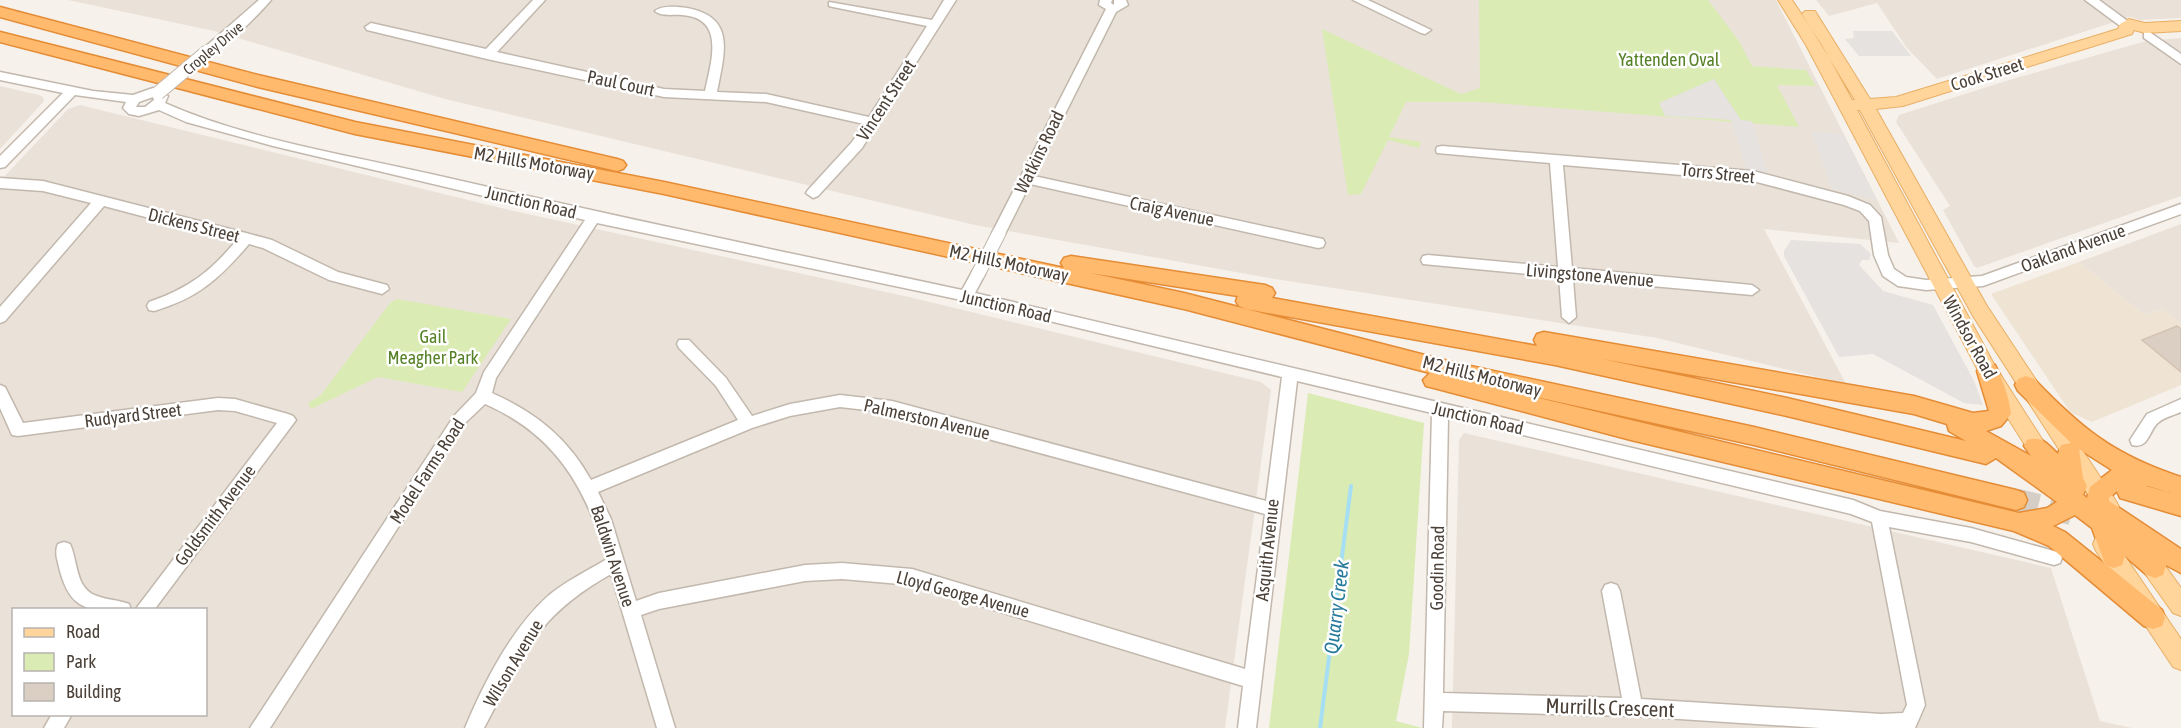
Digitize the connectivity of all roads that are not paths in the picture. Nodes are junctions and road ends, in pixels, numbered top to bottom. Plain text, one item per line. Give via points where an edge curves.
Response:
1 (265, 0) edge
2 (539, 0) edge
3 (950, 0) edge
4 (1359, 0) edge
5 (1785, 0) edge
6 (1799, 0) edge
7 (2091, 0) edge
8 (1113, 3) edge
9 (833, 4) dead end
10 (661, 11) dead end
11 (0, 12) edge
12 (934, 24) junction
13 (2181, 26) edge
14 (371, 27) dead end
15 (2127, 28) junction
16 (1425, 30) dead end
17 (2146, 32) junction
18 (0, 37) edge
19 (487, 55) junction
20 (2181, 60) edge
21 (0, 76) edge
22 (72, 91) junction
23 (711, 93) junction
24 (158, 99) junction
25 (1845, 104) junction
26 (1864, 105) junction
27 (872, 122) junction
28 (1442, 150) dead end
29 (1556, 158) junction
30 (0, 164) edge
31 (1026, 179) junction
32 (0, 183) edge
33 (813, 193) dead end
34 (101, 201) junction
35 (2181, 209) edge
36 (594, 217) junction
37 (246, 238) junction
38 (1318, 243) dead end
39 (1428, 260) dead end
40 (1061, 262) junction
41 (1565, 272) junction
42 (1940, 283) junction
43 (1964, 283) junction
44 (382, 290) dead end
45 (1752, 291) dead end
46 (966, 296) junction
47 (154, 306) dead end
48 (1569, 316) dead end
49 (0, 317) edge
50 (684, 344) dead end
51 (1988, 371) junction
52 (1290, 373) junction
53 (2026, 384) junction
54 (0, 391) edge
55 (483, 396) junction
56 (1864, 398) junction
57 (2181, 405) edge
58 (1440, 409) junction
59 (288, 420) joint
60 (748, 423) junction
61 (2138, 440) dead end
62 (2035, 446) joint
63 (2069, 452) junction
64 (1986, 454) dead end
65 (589, 488) junction
66 (2181, 488) edge
67 (2072, 491) junction
68 (2128, 491) dead end
69 (2181, 506) edge
70 (2102, 508) junction
71 (1271, 509) junction
72 (2017, 511) junction
73 (1879, 518) junction
74 (64, 549) dead end
75 (2054, 558) dead end
76 (2114, 558) junction
77 (2181, 562) edge
78 (616, 563) junction
79 (2155, 567) joint
80 (1611, 591) dead end
81 (2181, 606) edge
82 (117, 608) edge
83 (144, 608) edge
84 (632, 611) junction
85 (2153, 618) junction
86 (2181, 659) edge
87 (1253, 680) junction
88 (1435, 702) junction
89 (1633, 706) junction
90 (259, 728) edge
91 (474, 728) edge
92 (666, 728) edge
93 (1247, 728) edge
94 (1433, 728) edge

1 - 24 street, Cropley Drive, bridge
2 - 19 street
3 - 12 street, Vincent Street
4 - 16 street
5 - 25 main road, Windsor Road
6 - 26 main road, Windsor Road
7 - 15 street
8 - 31 street, Watkins Road
9 - 12 street
10 - 23 street via 701,13 711,20 720,45
11 - 40 highway, M2 Hills Motorway via 258,81 646,172
12 - 27 street, Vincent Street
13 - 17 main road
14 - 19 street, Paul Court
15 - 17 main road via 2138,36
15 - 26 main road, Cook Street via 1897,102
17 - 20 street
18 - 72 highway, M2 Hills Motorway via 355,128 664,188 1262,319 1452,370 1754,436
19 - 23 street, Paul Court via 664,93
21 - 22 street
22 - 24 street via 134,99 148,93
22 - 30 street
23 - 27 street, Paul Court via 766,98
24 - 36 street, Junction Road via 190,119 273,142
25 - 26 main road, Cook Street
25 - 42 main road, Windsor Road
26 - 43 main road, Windsor Road
27 - 33 street, Vincent Street via 857,146
28 - 29 street, Torrs Street
29 - 41 street
29 - 42 street, Torrs Street via 1753,176 1848,201 1864,208 1876,220 1888,272 1903,282
31 - 38 street, Craig Avenue
31 - 46 street, Watkins Road, bridge
32 - 34 street, Dickens Street via 43,186
34 - 37 street, Dickens Street
34 - 49 street
35 - 43 street, Oakland Avenue via 1983,281
36 - 46 street, Junction Road
36 - 55 street, Model Farms Road via 489,376
37 - 44 street, Dickens Street via 334,276
37 - 47 street via 205,284 183,297
39 - 41 street, Livingstone Avenue
40 - 56 highway via 1405,315
40 - 64 highway, M2 Hills Motorway via 1263,305 1556,357
41 - 45 street, Livingstone Avenue
41 - 48 street
42 - 43 street, Torrs Street
42 - 51 main road, Windsor Road
43 - 53 main road, Windsor Road
46 - 52 street, Junction Road
50 - 60 street via 721,382
51 - 56 highway via 2000,414 1987,423 1916,405
51 - 62 main road, Windsor Road
52 - 58 street, Junction Road
52 - 71 street, Asquith Avenue
53 - 63 main road, Windsor Road
53 - 66 highway via 2069,430 2100,454 2135,472
54 - 59 street, Rudyard Street via 18,430 218,404
55 - 65 street, Baldwin Avenue via 509,406 548,433 573,460
55 - 90 street, Model Farms Road via 459,420
56 - 67 highway via 1942,419 1969,431
57 - 61 street via 2152,418
58 - 73 street, Junction Road via 1854,507
58 - 88 street, Goodin Road
59 - 83 street, Goldsmith Avenue
60 - 65 street, Palmerston Avenue
60 - 71 street, Palmerston Avenue via 816,403 866,402
62 - 67 highway
63 - 67 highway
63 - 70 main road, Windsor Road
65 - 78 street, Baldwin Avenue
66 - 70 highway via 2124,477 2108,482
67 - 70 highway
67 - 72 highway via 2068,507 2051,517
67 - 76 main road
68 - 69 highway
70 - 76 highway
70 - 77 highway
70 - 79 highway
71 - 87 street, Asquith Avenue
72 - 85 highway
73 - 75 street via 1971,535
73 - 89 street, Murrills Crescent via 1916,705 1908,722
74 - 82 street via 78,597
76 - 85 main road
78 - 84 street, Baldwin Avenue
78 - 91 street, Wilson Avenue via 575,586 536,622
79 - 81 main road
80 - 89 street
84 - 87 street, Lloyd George Avenue via 659,600 805,573 880,573 912,577
84 - 92 street, Baldwin Avenue
85 - 86 main road
87 - 93 street, Asquith Avenue
88 - 89 street, Murrills Crescent
88 - 94 street, Goodin Road

